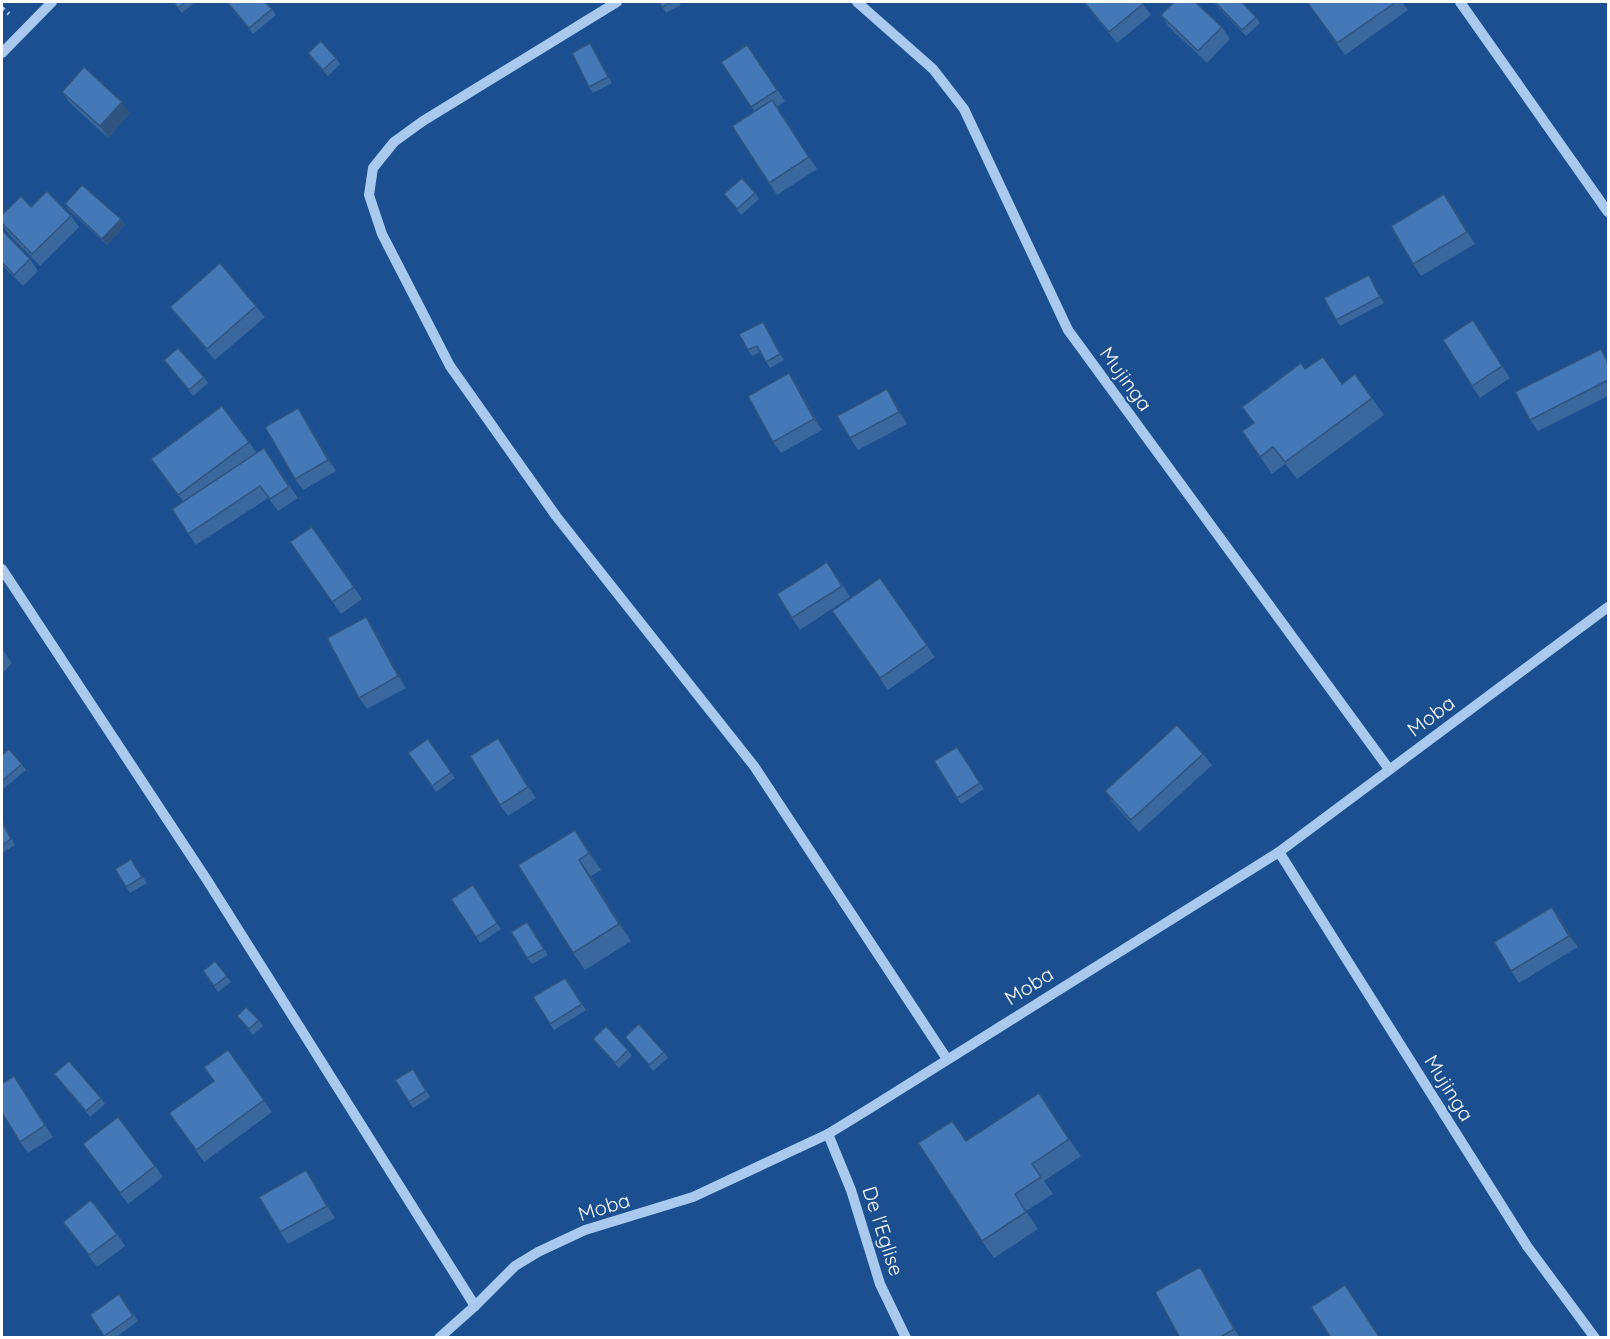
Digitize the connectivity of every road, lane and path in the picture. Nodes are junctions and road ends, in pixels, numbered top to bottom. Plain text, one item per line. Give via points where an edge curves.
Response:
1 (52, 2) edge
2 (616, 2) edge
3 (857, 2) edge
4 (1460, 2) edge
5 (2, 53) edge
6 (1608, 212) edge
7 (2, 569) edge
8 (1608, 607) edge
9 (1389, 769) junction
10 (1279, 852) junction
11 (947, 1059) junction
12 (828, 1134) junction
13 (475, 1306) junction
14 (439, 1338) edge
15 (906, 1338) edge
16 (1596, 1338) edge

1 - 5 street
2 - 11 street via 394,142 373,168 369,195 382,234 450,366 556,516 754,766
3 - 9 street, Mujinga via 933,69 964,109 1068,330
4 - 6 street
7 - 13 street via 207,880
8 - 9 street, Moba
9 - 10 street, Moba
10 - 11 street, Moba
10 - 16 street, Mujinga via 1527,1246
11 - 12 street, Moba
12 - 13 street, Moba via 693,1197 585,1230 538,1252 515,1266
12 - 15 street, De l'Eglise via 851,1190 880,1284
13 - 14 street, Moba

